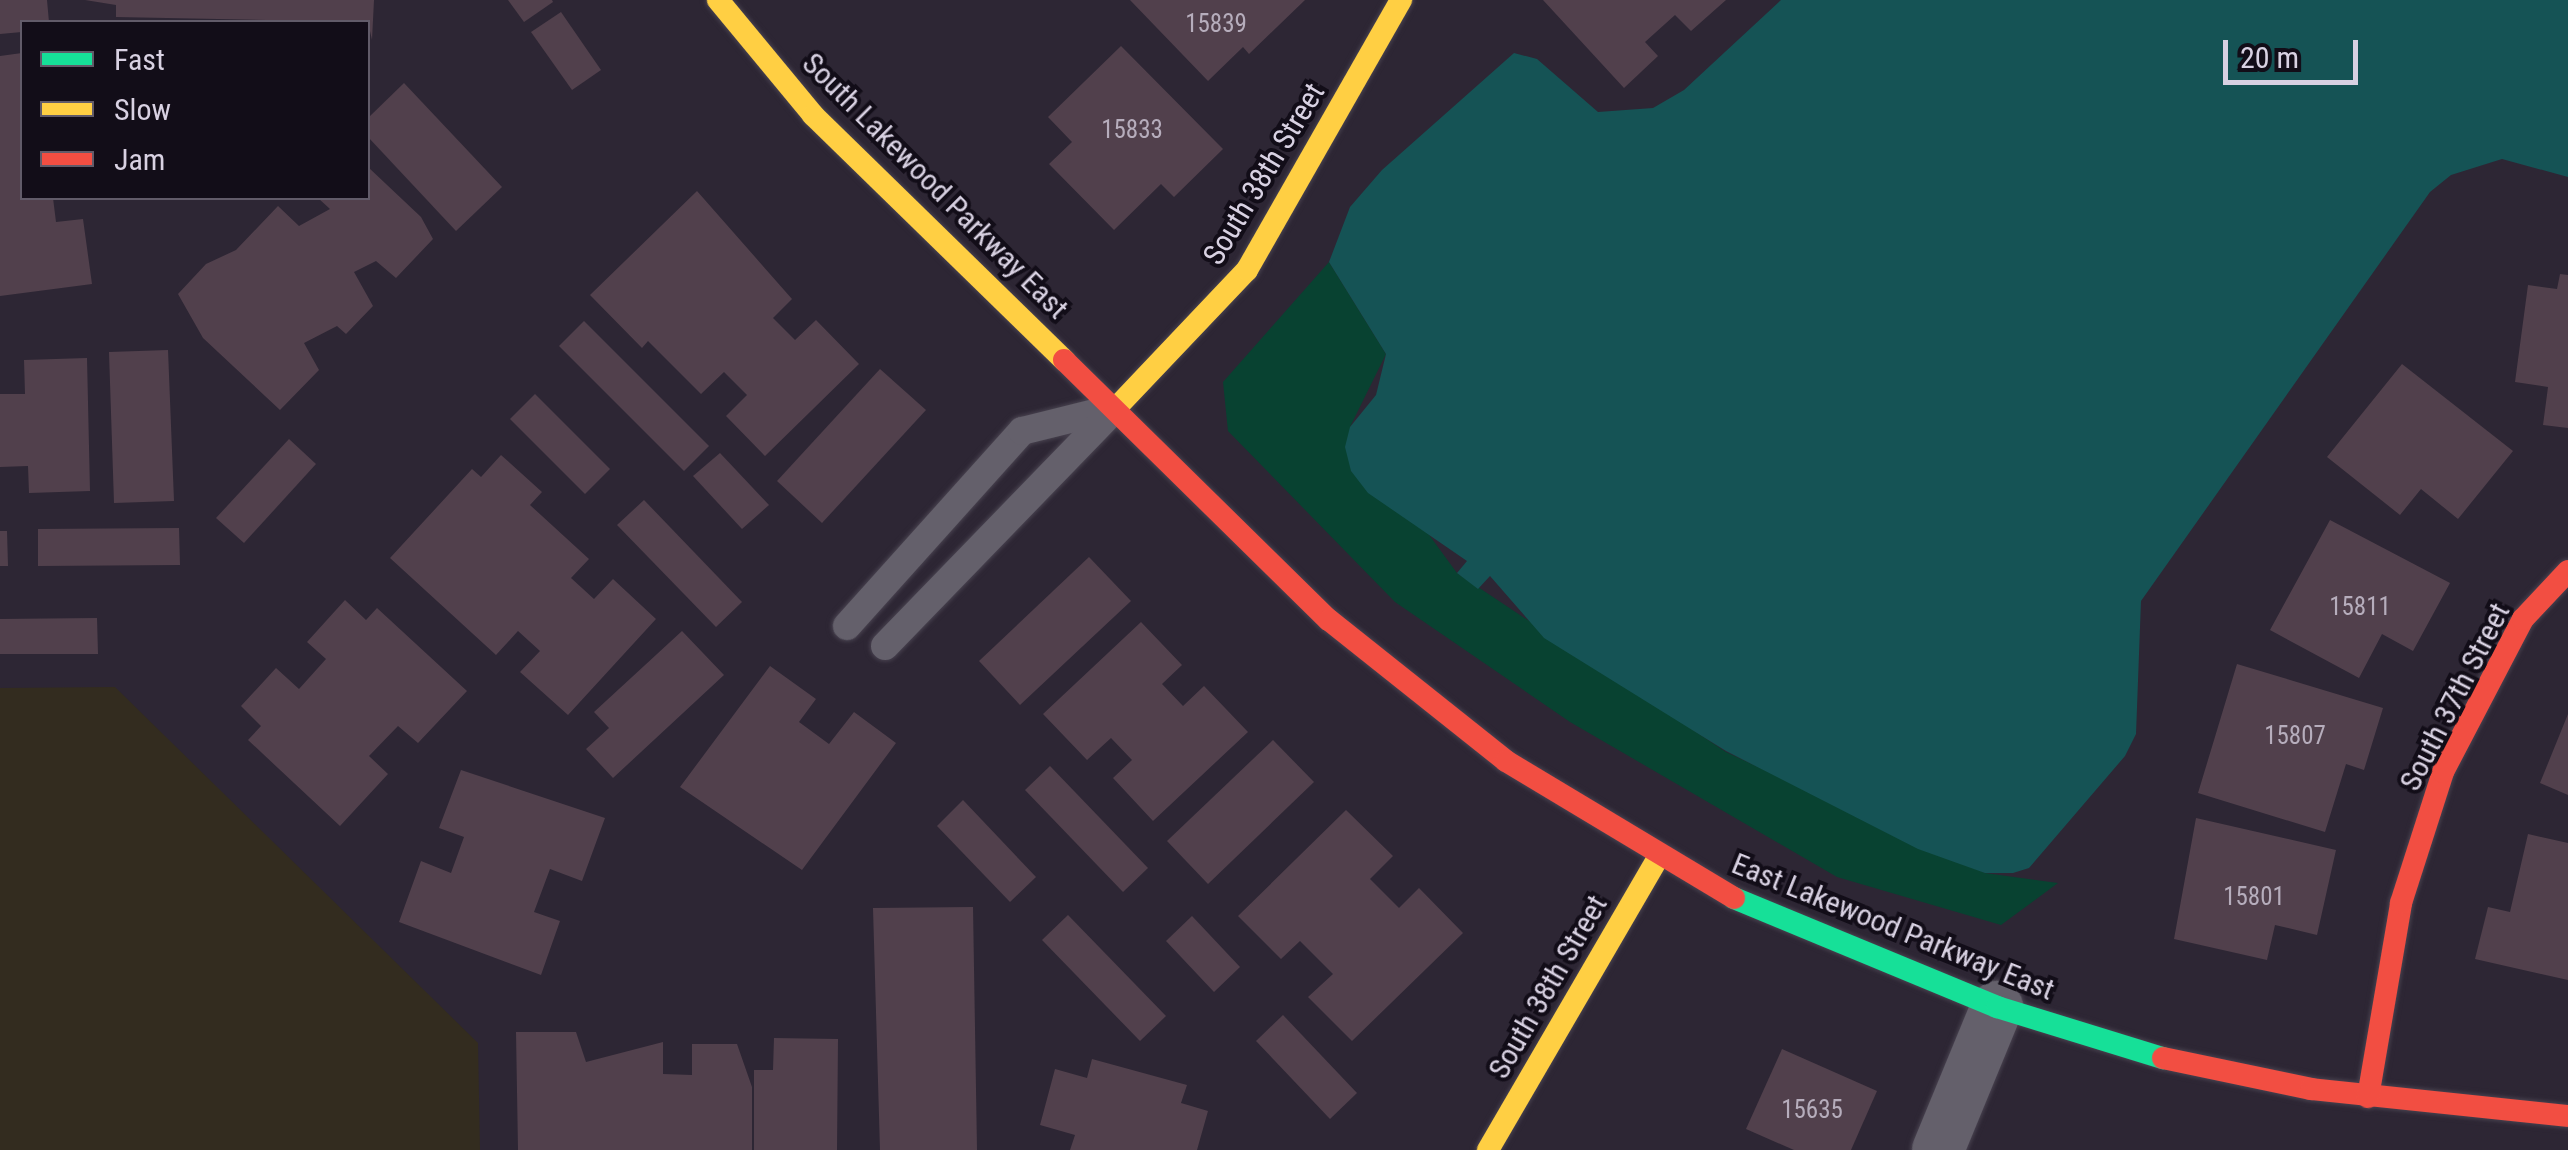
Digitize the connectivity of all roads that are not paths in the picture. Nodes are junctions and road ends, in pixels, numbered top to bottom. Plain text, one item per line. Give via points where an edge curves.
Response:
1 (718, 0) edge
2 (1401, 0) edge
3 (1116, 408) junction
4 (943, 520) junction
5 (976, 554) junction
6 (2568, 571) edge
7 (847, 626) dead end
8 (885, 646) dead end
9 (1660, 854) junction
10 (1997, 1007) junction
11 (2368, 1097) junction
12 (2568, 1116) edge
13 (1488, 1150) edge
14 (1938, 1150) edge

1 - 3 street, South Lakewood Parkway East via 812,115
2 - 3 street, South 38th Street via 1246,270
3 - 4 lane via 1022,431
3 - 5 lane
3 - 9 street, East Lakewood Parkway East via 1329,620 1506,760
4 - 5 lane
4 - 7 lane
5 - 8 lane
6 - 11 street, South 37th Street via 2522,619 2444,772 2401,903
9 - 10 street, East Lakewood Parkway East via 1736,899
9 - 13 street, South 38th Street
10 - 11 street, East Lakewood Parkway East via 2139,1053
10 - 14 street
11 - 12 street, East Lakewood Parkway East

